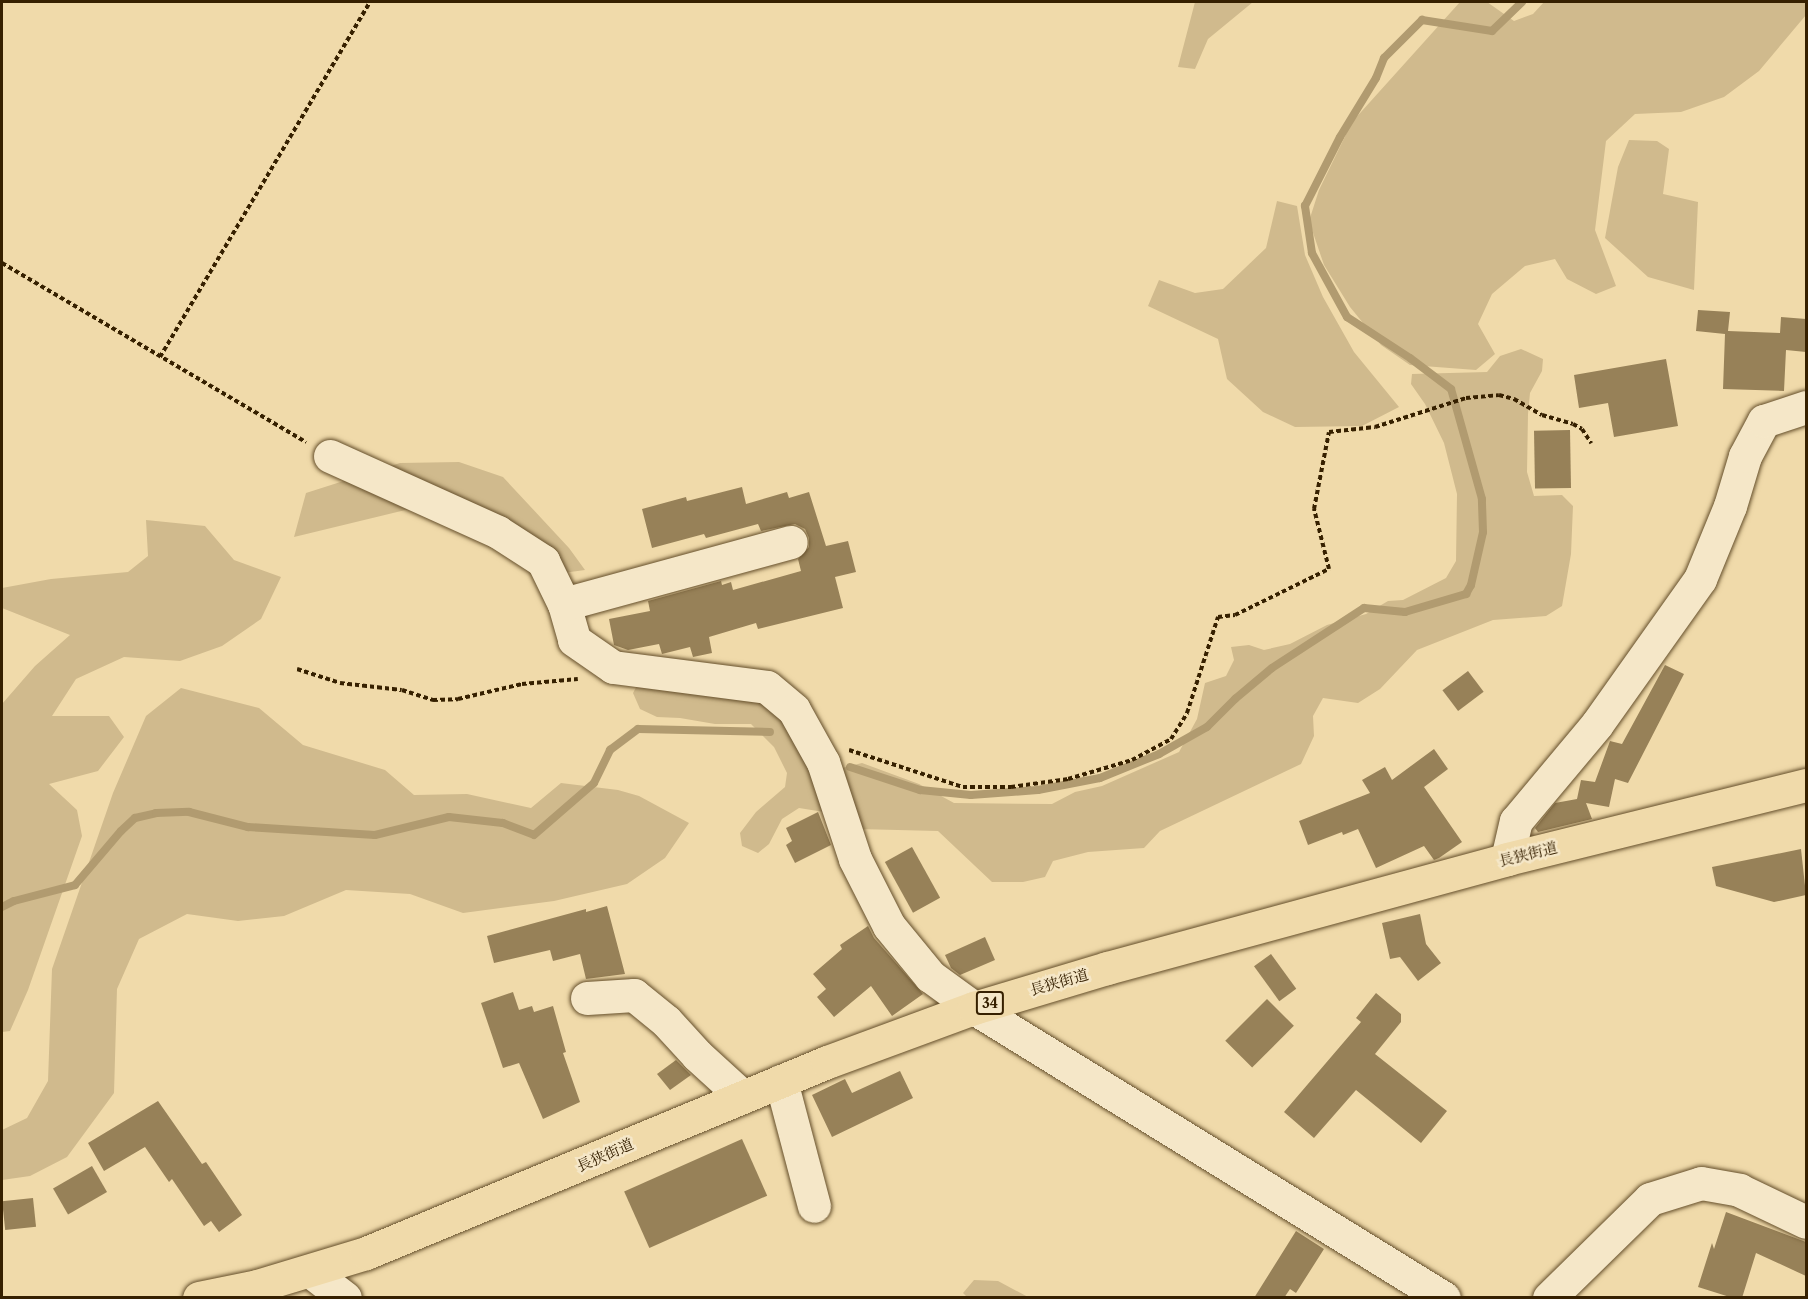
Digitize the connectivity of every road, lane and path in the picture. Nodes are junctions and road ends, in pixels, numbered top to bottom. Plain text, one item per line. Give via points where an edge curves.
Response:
1 (370, 2) edge
2 (2, 263) edge
3 (160, 357) junction
4 (1806, 407) edge
5 (1591, 443) dead end
6 (330, 456) joint
7 (791, 542) dead end
8 (564, 604) junction
9 (610, 665) junction
10 (297, 669) dead end
11 (813, 744) junction
12 (1806, 785) edge
13 (1508, 859) junction
14 (587, 998) dead end
15 (975, 1008) junction
16 (781, 1081) junction
17 (743, 1097) junction
18 (814, 1206) dead end
19 (1806, 1222) edge
20 (310, 1271) junction
21 (199, 1298) edge
22 (345, 1298) edge
23 (1444, 1298) edge
24 (1549, 1298) edge

1 - 3 path
2 - 3 path
3 - 6 path
4 - 13 street via 1764,421 1745,456 1730,507 1700,579 1597,724 1516,821
5 - 11 path via 1582,429 1573,424 1542,416 1514,399 1498,395 1466,398 1375,428 1329,432 1314,509 1329,569 1235,615 1218,617 1187,713 1171,739 1132,760 1068,779 1011,787 963,787 851,750
6 - 8 street via 498,532 543,561
7 - 8 street
8 - 9 street via 574,640
9 - 10 path via 596,676 433,700 402,690 340,683
9 - 11 street via 767,687 794,710
11 - 15 street via 823,762 855,859 889,926 930,976
12 - 13 main road, 長狭街道 / 34
13 - 15 main road, 長狭街道 / 34
14 - 17 street via 634,995
15 - 16 main road, 長狭街道 / 34
15 - 23 street
16 - 17 main road, 長狭街道 / 34
16 - 18 street
17 - 20 main road, 長狭街道 / 34 via 481,1208 366,1254
19 - 24 street via 1739,1191 1701,1183 1650,1199
20 - 21 main road, 長狭街道 / 34
20 - 22 street

